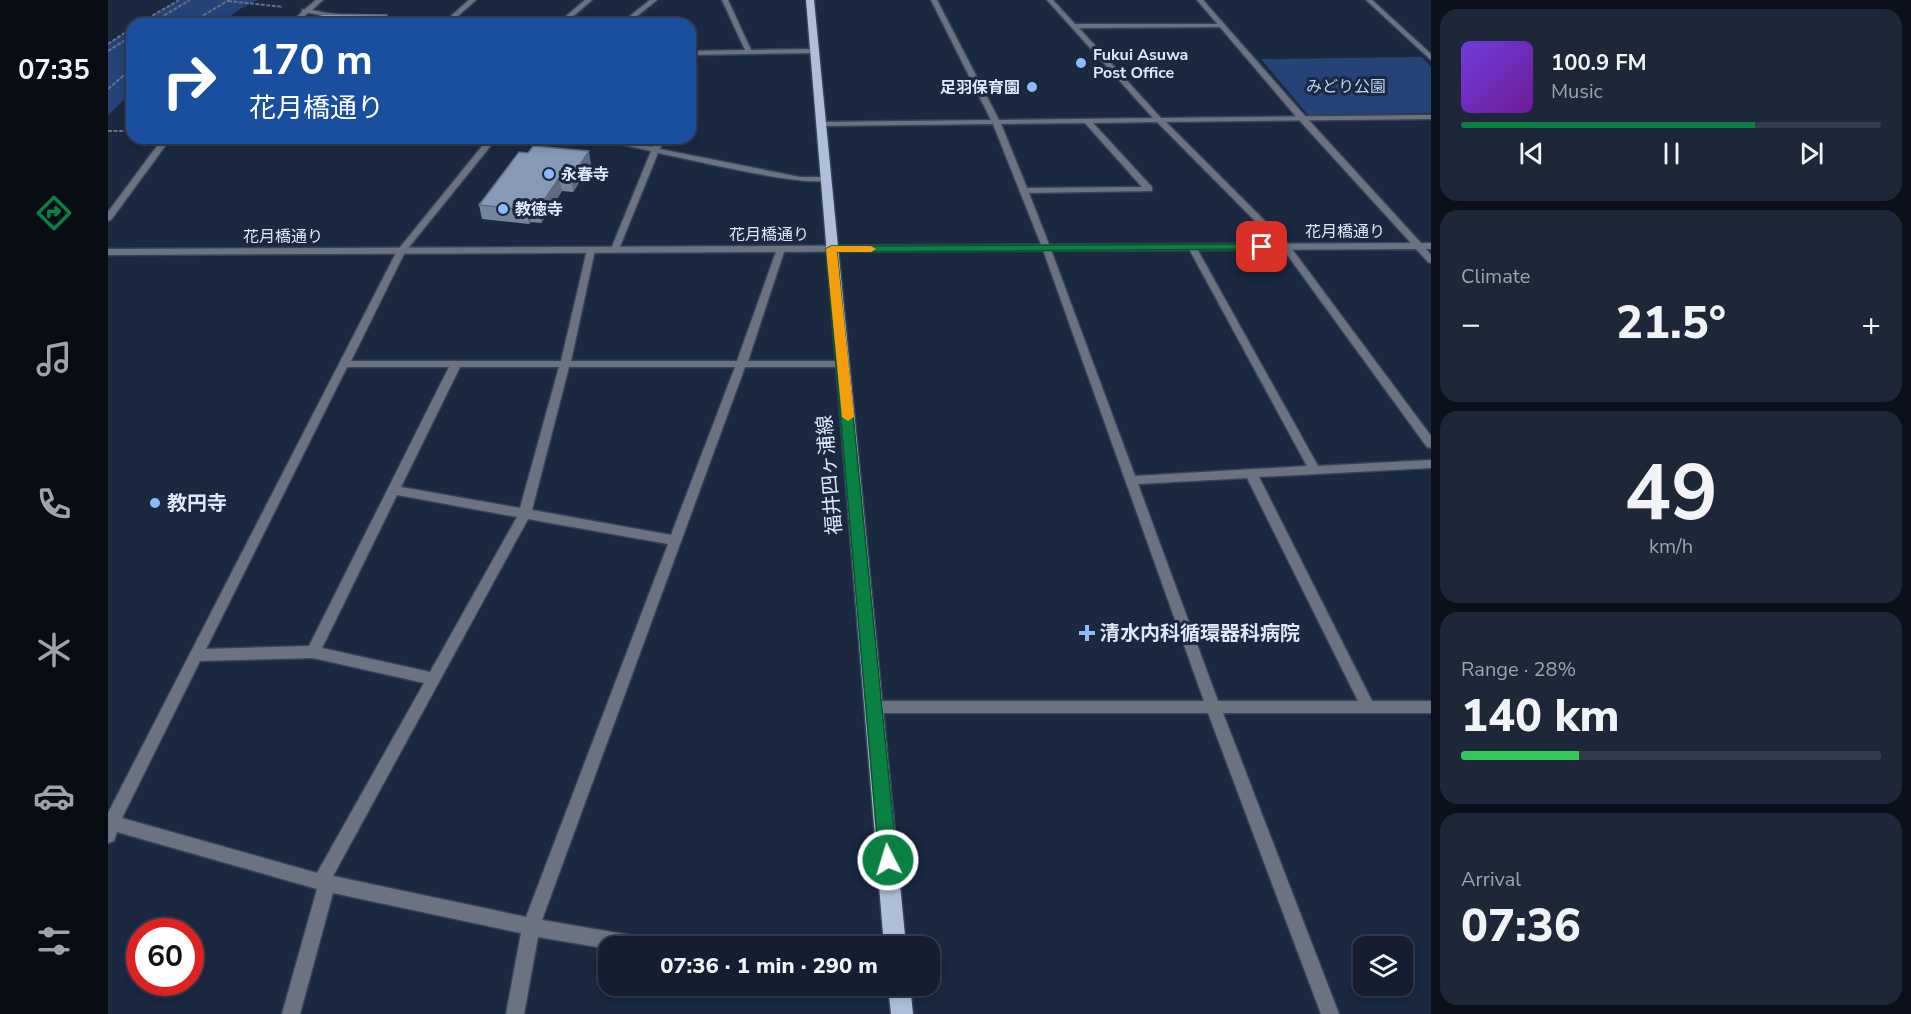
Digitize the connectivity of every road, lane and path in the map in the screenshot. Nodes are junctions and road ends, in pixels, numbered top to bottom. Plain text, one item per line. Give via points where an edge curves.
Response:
1 (179, 0) edge
2 (190, 0) edge
3 (228, 0) edge
4 (269, 0) edge
5 (320, 0) edge
6 (473, 0) edge
7 (589, 0) edge
8 (653, 0) edge
9 (725, 0) edge
10 (810, 0) edge
11 (934, 0) edge
12 (1050, 0) edge
13 (1200, 0) edge
14 (1369, 0) edge
15 (262, 4) junction
16 (286, 8) dead end
17 (304, 11) junction
18 (148, 18) edge
19 (160, 18) edge
20 (199, 18) edge
21 (298, 18) edge
22 (351, 18) edge
23 (452, 18) edge
24 (567, 18) edge
25 (630, 18) edge
26 (1222, 25) junction
27 (1074, 26) junction
28 (126, 32) edge
29 (126, 40) edge
30 (108, 44) edge
31 (108, 51) edge
32 (814, 51) junction
33 (749, 52) junction
34 (696, 53) edge
35 (1431, 58) edge
36 (126, 73) edge
37 (108, 89) edge
38 (1418, 117) junction
39 (1431, 117) edge
40 (1302, 118) junction
41 (1159, 120) junction
42 (1087, 121) junction
43 (996, 122) junction
44 (820, 124) junction
45 (1431, 129) edge
46 (108, 131) edge
47 (126, 131) edge
48 (163, 144) edge
49 (489, 144) edge
50 (625, 144) edge
51 (658, 144) edge
52 (655, 150) junction
53 (826, 179) junction
54 (1024, 191) junction
55 (108, 218) edge
56 (1419, 246) junction
57 (1431, 246) edge
58 (1046, 247) junction
59 (1192, 247) junction
60 (1286, 247) junction
61 (615, 249) junction
62 (781, 249) junction
63 (831, 249) junction
64 (591, 250) junction
65 (402, 251) junction
66 (108, 252) edge
67 (1431, 260) edge
68 (344, 364) junction
69 (456, 364) junction
70 (565, 364) junction
71 (843, 364) junction
72 (741, 365) junction
73 (1431, 444) edge
74 (1431, 464) edge
75 (1315, 470) junction
76 (1251, 474) junction
77 (1131, 480) junction
78 (393, 490) junction
79 (525, 513) junction
80 (676, 541) junction
81 (313, 652) junction
82 (197, 655) junction
83 (433, 679) junction
84 (874, 707) junction
85 (1213, 707) junction
86 (1368, 707) junction
87 (1431, 707) edge
88 (109, 826) edge
89 (324, 882) junction
90 (531, 927) junction
91 (895, 936) edge
92 (598, 939) edge
93 (900, 996) edge
94 (291, 1014) edge
95 (514, 1014) edge
96 (902, 1014) edge
97 (1330, 1014) edge

1 - 18 path
2 - 19 path
3 - 15 path
3 - 20 path
4 - 15 path
5 - 17 street
6 - 23 street
7 - 24 street
8 - 25 street
9 - 33 street
10 - 32 main road, 福井四ヶ浦線
11 - 43 street
12 - 27 street
13 - 26 street
14 - 35 street
15 - 16 path
17 - 21 street
17 - 22 street
26 - 27 street
26 - 40 street
27 - 41 street
28 - 30 path
29 - 31 path
32 - 33 street
32 - 44 main road, 福井四ヶ浦線
33 - 34 street
36 - 37 path
38 - 39 street
38 - 40 street
38 - 45 street
40 - 41 street
40 - 56 street
41 - 42 street
41 - 60 street
42 - 43 street
42 - 54 street via 1149,189
43 - 44 street
43 - 54 street
44 - 53 main road, 福井四ヶ浦線
46 - 47 path
48 - 55 street
49 - 65 street
50 - 52 street
51 - 52 street
52 - 53 street via 800,179
52 - 61 street
53 - 63 main road, 福井四ヶ浦線
54 - 58 street
56 - 57 street, 花月橋通り
56 - 60 street, 花月橋通り
56 - 67 street
58 - 59 street, 花月橋通り
58 - 63 street, 花月橋通り
58 - 77 street
59 - 60 street, 花月橋通り
59 - 75 street
60 - 73 street
61 - 62 street, 花月橋通り
61 - 64 street, 花月橋通り
62 - 63 street, 花月橋通り
62 - 72 street
63 - 71 main road, 福井四ヶ浦線
64 - 65 street, 花月橋通り
64 - 70 street
65 - 66 street, 花月橋通り
65 - 68 street
68 - 69 street
68 - 82 street
69 - 70 street
69 - 78 street
70 - 72 street
70 - 79 street
71 - 72 street
71 - 84 main road, 福井四ヶ浦線
72 - 80 street
74 - 75 street
75 - 76 street
76 - 77 street
76 - 86 street
77 - 85 street
78 - 79 street
78 - 81 street
79 - 80 street
79 - 83 street
80 - 90 street
81 - 82 street
81 - 83 street
82 - 88 street
83 - 89 street
84 - 85 street
84 - 91 main road, 福井四ヶ浦線
85 - 86 street
85 - 97 street
86 - 87 street
88 - 89 street
89 - 90 street
89 - 94 street
90 - 92 street
90 - 95 street
93 - 96 main road

